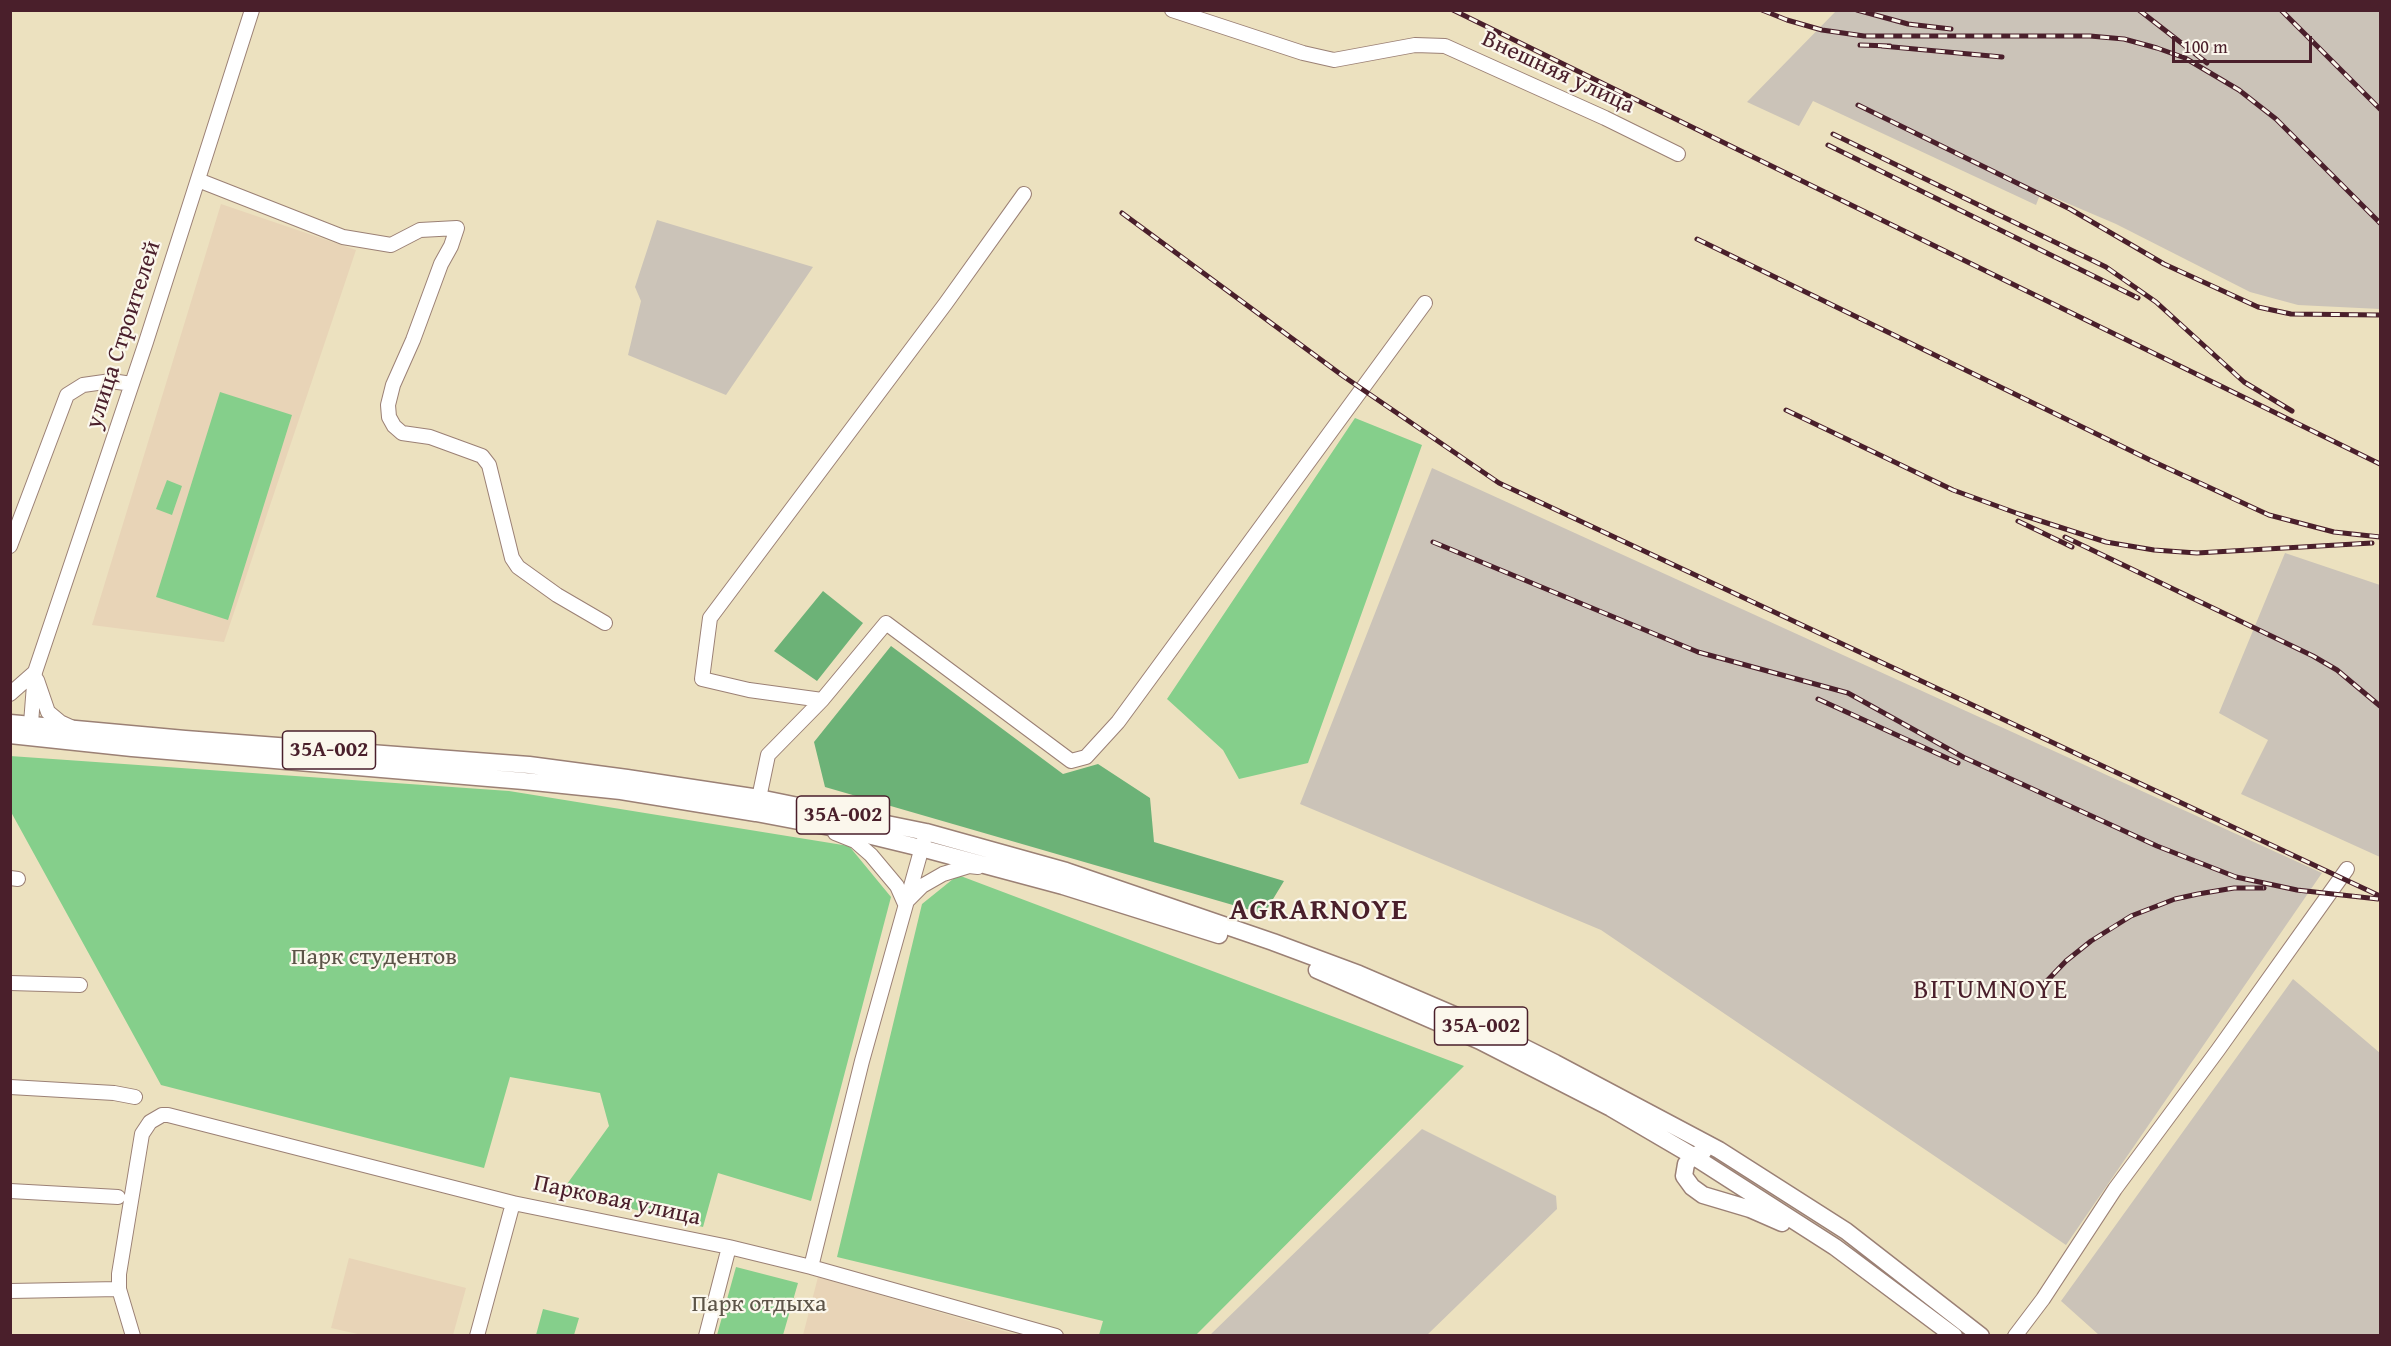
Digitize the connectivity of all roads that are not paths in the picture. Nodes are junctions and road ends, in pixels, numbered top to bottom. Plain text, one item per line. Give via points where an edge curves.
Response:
1 (1172, 10) edge
2 (247, 11) edge
3 (1678, 154) dead end
4 (198, 180) junction
5 (1024, 194) dead end
6 (1425, 303) dead end
7 (132, 384) junction
8 (10, 546) edge
9 (605, 623) dead end
10 (35, 672) junction
11 (10, 694) edge
12 (822, 700) junction
13 (10, 723) edge
14 (78, 729) junction
15 (31, 731) junction
16 (10, 735) edge
17 (759, 798) junction
18 (810, 823) junction
19 (924, 840) junction
20 (1001, 869) junction
21 (2347, 869) dead end
22 (905, 904) junction
23 (10, 983) edge
24 (80, 985) dead end
25 (10, 1087) edge
26 (135, 1097) dead end
27 (1719, 1150) junction
28 (1693, 1156) junction
29 (10, 1191) edge
30 (118, 1197) dead end
31 (513, 1203) junction
32 (729, 1247) junction
33 (1835, 1247) junction
34 (811, 1267) junction
35 (1892, 1288) junction
36 (119, 1289) junction
37 (10, 1291) edge
38 (133, 1335) edge
39 (477, 1335) edge
40 (706, 1335) edge
41 (1056, 1335) edge
42 (1944, 1335) edge
43 (1954, 1335) edge
44 (1981, 1335) edge
45 (2015, 1335) edge

1 - 3 street, Внешняя улица via 1334,60 1415,45 1445,46
2 - 4 street, улица Строителей
4 - 7 street, улица Строителей
4 - 9 street via 353,238 391,245 420,230 457,228 393,385 389,417 402,433 430,437 482,456 489,465 512,558 518,567
5 - 12 street via 710,618 702,679
6 - 12 street via 1118,722 1086,757 1071,761 886,623
7 - 8 street via 111,381 83,385 68,395
7 - 10 street, улица Строителей
10 - 11 street
10 - 14 street via 48,712
10 - 15 street, улица Строителей
12 - 17 street via 768,755
13 - 15 main road, 35А-002
14 - 15 main road, 35А-002
14 - 17 main road, 35А-002 via 529,765
15 - 16 main road, 35А-002
15 - 18 main road, 35А-002 via 610,790
17 - 19 main road, 35А-002
18 - 19 main road, 35А-002
18 - 22 street via 862,847 890,875
19 - 20 main road, 35А-002
19 - 22 street
19 - 27 main road, 35А-002 via 1066,872 1359,974 1555,1062
20 - 22 street via 955,869 922,886
20 - 28 main road, 35А-002 via 1268,951 1355,985 1480,1041 1595,1099
21 - 45 street via 2115,1189
22 - 34 street
23 - 24 street
25 - 26 street
27 - 28 main road
27 - 44 main road, 35А-002 via 1846,1231
28 - 33 main road, 35А-002
28 - 33 main road via 1686,1164 1684,1176 1697,1191 1750,1209
29 - 30 street
31 - 32 street, Парковая улица
31 - 36 street, Парковая улица via 168,1114 150,1122 142,1134
31 - 39 street
32 - 34 street, Парковая улица
32 - 40 street
33 - 35 main road, 35А-002
34 - 41 street, Парковая улица
35 - 42 street
35 - 43 main road, 35А-002
36 - 37 street
36 - 38 street

